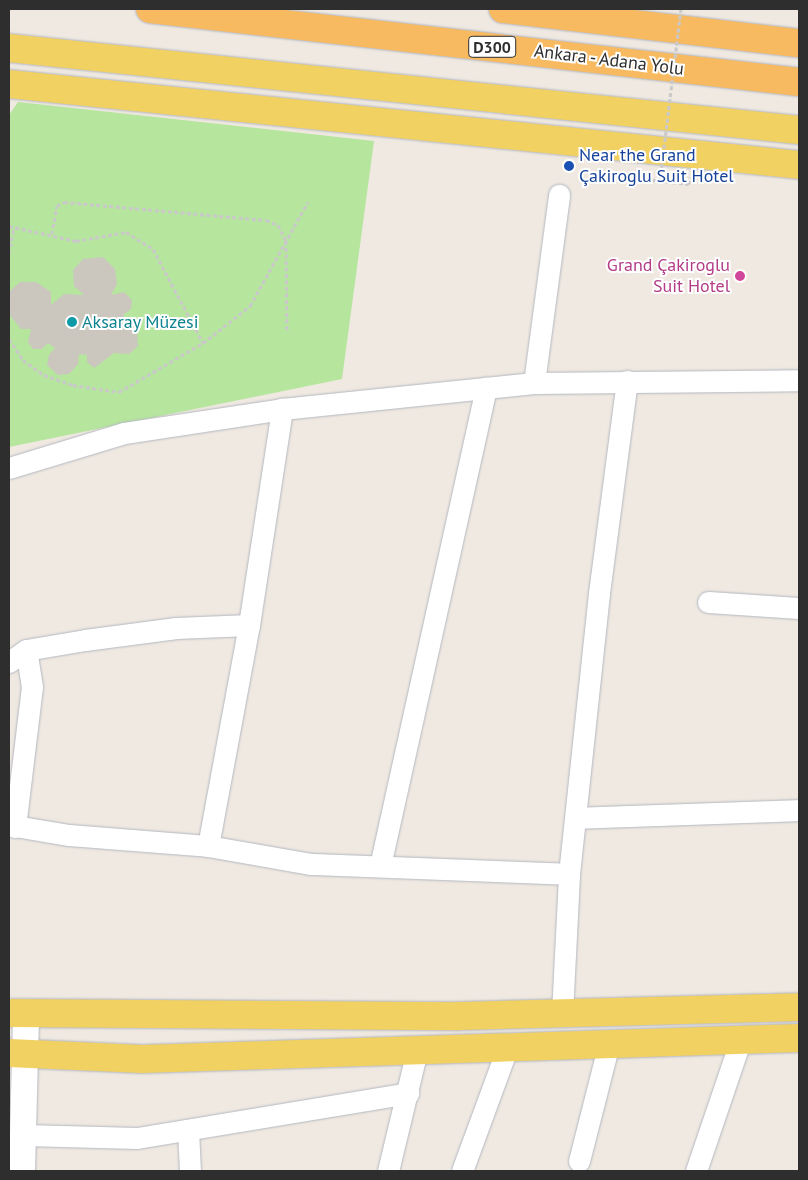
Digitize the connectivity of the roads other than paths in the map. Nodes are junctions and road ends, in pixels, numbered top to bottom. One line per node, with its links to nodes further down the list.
1 (150, 9): 6 (highway, Ankara - Adana Yolu / D300)
2 (503, 9): 3 (highway, D300)
3 (624, 15): 4 (highway, D300)
4 (799, 43)
5 (9, 48): 8 (main road)
6 (799, 82)
7 (9, 84): 9 (main road)
8 (799, 130)
9 (799, 165)
10 (559, 195): 12 (street)
11 (799, 380): 13 (street)
12 (534, 382): 13 (street); 14 (street)
13 (626, 382): 22 (street)
14 (486, 388): 15 (street); 25 (street)
15 (282, 409): 16 (street); 19 (street)
16 (9, 468)
17 (708, 602): 18 (street)
18 (799, 608)
19 (249, 625): 20 (street); 24 (street)
20 (17, 656): 23 (street)
21 (799, 810): 22 (street)
22 (575, 818): 26 (street)
23 (12, 826): 24 (street)
24 (208, 846): 25 (street)
25 (380, 866): 26 (street)
26 (569, 874): 29 (street)
27 (799, 1006): 29 (main road)
28 (18, 1014): 29 (main road); 35 (street)
29 (562, 1014)
30 (799, 1038): 31 (main road)
31 (741, 1039): 32 (main road); 45 (street)
32 (609, 1043): 33 (main road); 40 (street)
33 (508, 1046): 34 (main road); 44 (street)
34 (417, 1050): 35 (main road); 37 (street)
35 (17, 1054): 36 (street)
36 (17, 1093): 39 (street)
37 (408, 1093): 38 (street); 43 (street)
38 (188, 1130): 39 (street); 42 (street)
39 (24, 1134): 41 (street)
40 (579, 1161)
41 (22, 1171)
42 (190, 1171)
43 (388, 1171)
44 (462, 1171)
45 (696, 1171)

